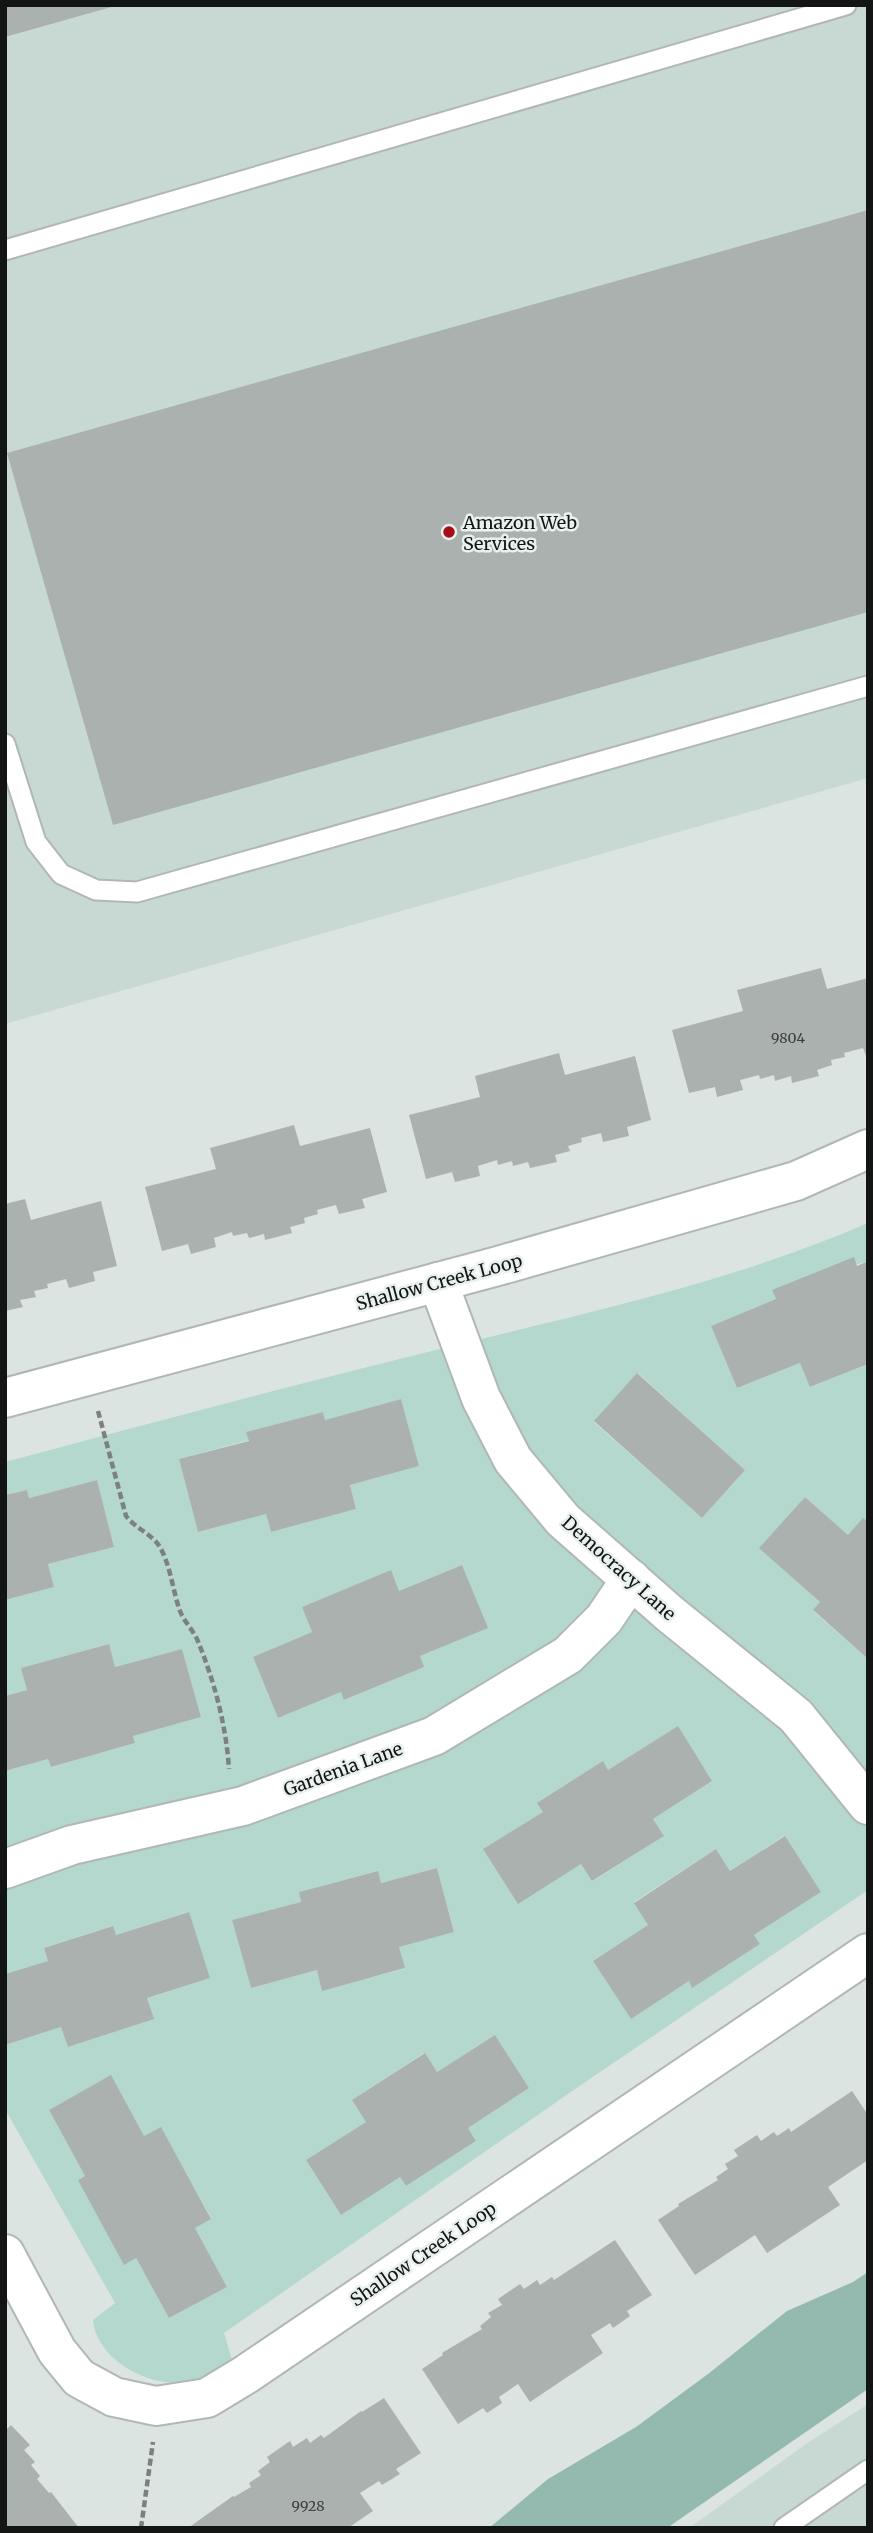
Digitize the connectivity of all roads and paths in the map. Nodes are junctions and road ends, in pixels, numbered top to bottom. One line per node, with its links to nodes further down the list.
1 (846, 5): 2 (lane)
2 (5, 250)
3 (868, 686): 4 (lane)
4 (5, 744)
5 (868, 1149): 6 (street, Shallow Creek Loop)
6 (438, 1282): 7 (street, Shallow Creek Loop); 9 (street, Democracy Lane)
7 (88, 1376): 8 (street, Shallow Creek Loop); 11 (path)
8 (5, 1398)
9 (631, 1580): 10 (street, Democracy Lane); 11 (street, Gardenia Lane)
10 (868, 1805)
11 (232, 1809): 12 (street, Gardenia Lane)
12 (5, 1869)
13 (868, 1953): 15 (street, Shallow Creek Loop)
14 (5, 2254): 15 (street, Shallow Creek Loop)
15 (156, 2406): 17 (path)
16 (868, 2470): 18 (lane)
17 (141, 2528)
18 (784, 2528)

